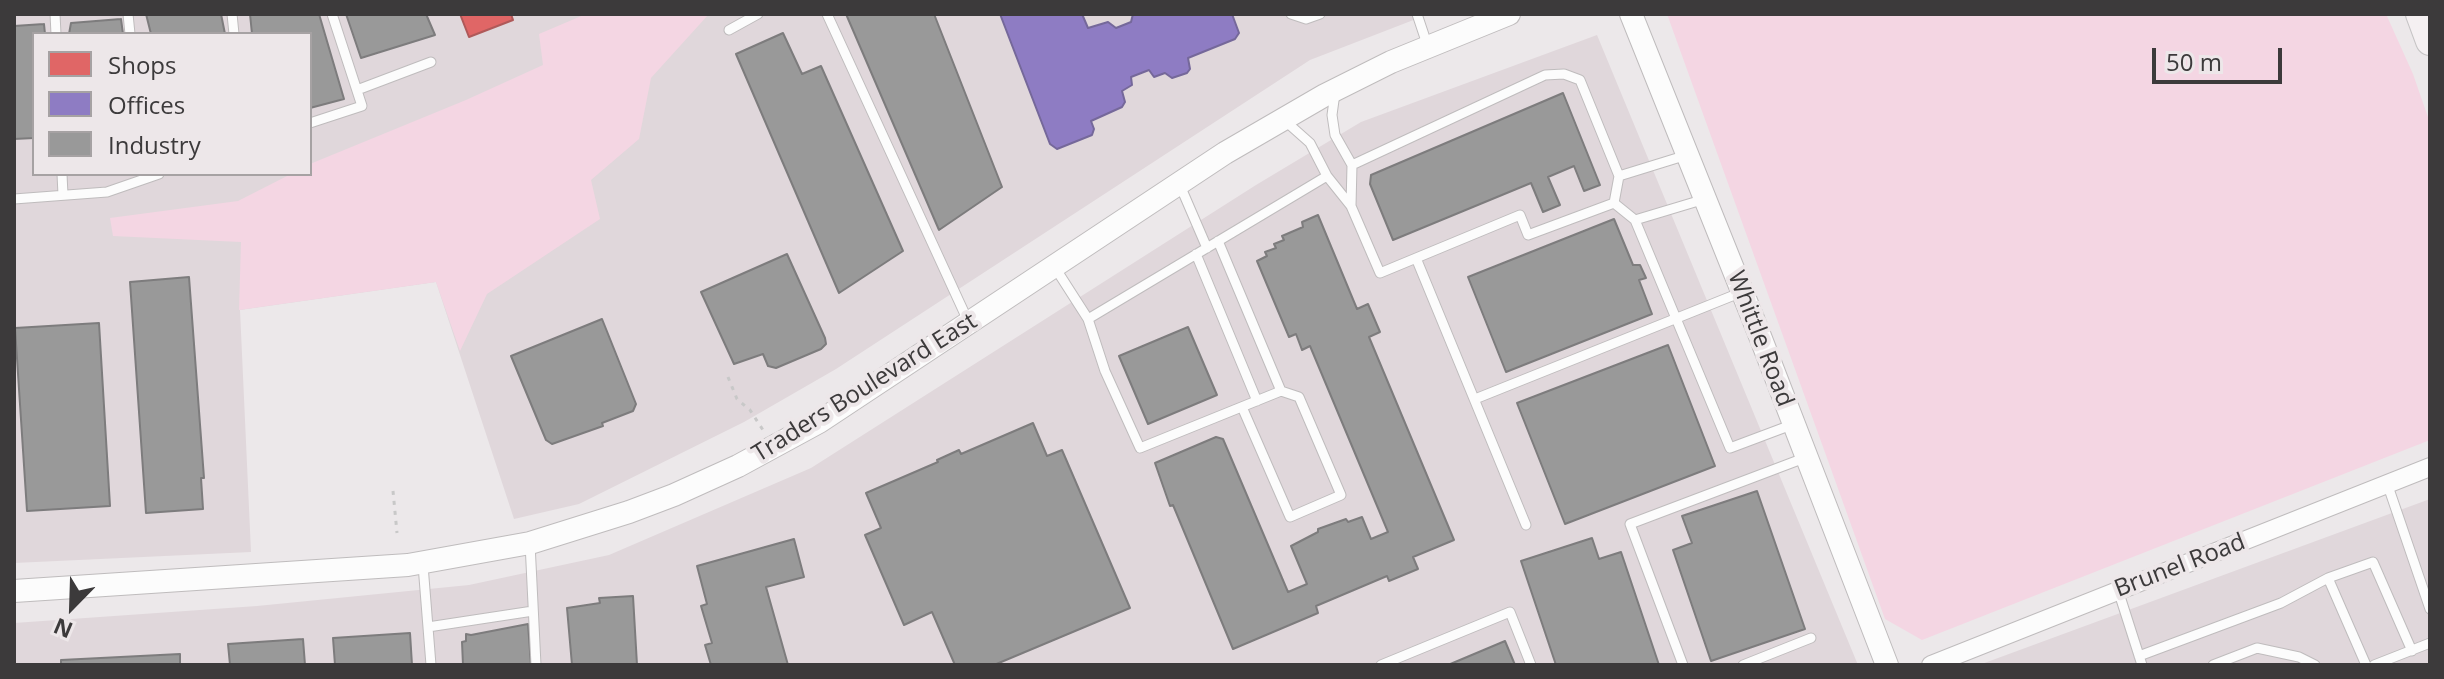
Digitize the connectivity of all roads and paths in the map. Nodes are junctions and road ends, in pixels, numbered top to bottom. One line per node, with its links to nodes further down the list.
1 (332, 14): 15 (lane)
2 (758, 14): 10 (lane)
3 (827, 14): 39 (lane)
4 (1291, 14): 5 (lane)
5 (1320, 14)
6 (1417, 14): 12 (lane)
7 (1509, 14): 12 (street, Traders Boulevard East)
8 (1631, 14): 18 (street, Whittle Road)
9 (2420, 14): 11 (main road)
10 (729, 30)
11 (2430, 41)
12 (1428, 47): 14 (street, Traders Boulevard East)
13 (431, 62): 15 (lane)
14 (1335, 89): 16 (street, Traders Boulevard East); 19 (lane)
15 (357, 90): 17 (lane)
16 (1283, 119): 22 (lane); 24 (street, Traders Boulevard East)
17 (312, 122)
18 (1687, 155): 23 (lane); 27 (street, Whittle Road)
19 (1352, 165): 23 (lane); 29 (lane)
20 (62, 176): 25 (lane)
21 (146, 176): 25 (lane)
22 (1327, 176): 29 (lane); 31 (lane)
23 (1619, 176): 28 (lane)
24 (1179, 183): 32 (lane); 35 (street, Traders Boulevard East)
25 (63, 195): 26 (lane)
26 (14, 199)
27 (1705, 199): 30 (lane); 36 (street, Whittle Road)
28 (1614, 203): 30 (lane); 34 (lane)
29 (1351, 206): 34 (lane)
30 (1635, 220): 37 (lane)
31 (1218, 241): 32 (lane); 41 (lane)
32 (1207, 248): 33 (lane)
33 (1196, 254): 38 (lane); 43 (lane)
34 (1416, 258): 42 (lane)
35 (1054, 265): 38 (lane); 39 (street, Traders Boulevard East)
36 (1742, 292): 37 (lane); 45 (street, Whittle Road)
37 (1676, 318): 42 (lane); 45 (lane)
38 (1088, 319): 44 (lane)
39 (969, 325): 46 (street, Traders Boulevard East)
40 (728, 377): 46 (path)
41 (1281, 391): 43 (lane); 44 (lane)
42 (1475, 399): 51 (lane)
43 (1257, 401): 44 (lane)
44 (1242, 407)
45 (1794, 424): 47 (street, Whittle Road)
46 (774, 447): 53 (street, Traders Boulevard East)
47 (1807, 457): 71 (lane); 73 (street, Whittle Road)
48 (2430, 467): 49 (street, Brunel Road)
49 (2388, 486): 56 (street, Brunel Road); 58 (lane)
50 (393, 491): 52 (path)
51 (1526, 525)
52 (397, 533)
53 (530, 543): 54 (street, Traders Boulevard East); 59 (lane)
54 (423, 563): 57 (street, Traders Boulevard East); 60 (lane)
55 (2328, 578): 63 (lane); 65 (lane); 77 (lane)
56 (2118, 590): 65 (lane); 74 (street, Brunel Road)
57 (14, 591)
58 (2430, 609)
59 (533, 611): 60 (lane); 67 (lane)
60 (428, 627): 66 (lane)
61 (1811, 638): 72 (lane)
62 (2430, 643): 63 (lane)
63 (2412, 651): 78 (lane)
64 (1410, 652): 68 (lane); 69 (lane); 70 (lane)
65 (2140, 660)
66 (431, 665)
67 (536, 665)
68 (1381, 665)
69 (1416, 665)
70 (1531, 665)
71 (1683, 665)
72 (1743, 665)
73 (1887, 665)
74 (1931, 665)
75 (2213, 665): 76 (lane)
76 (2315, 665)
77 (2366, 665)
78 (2374, 665)

